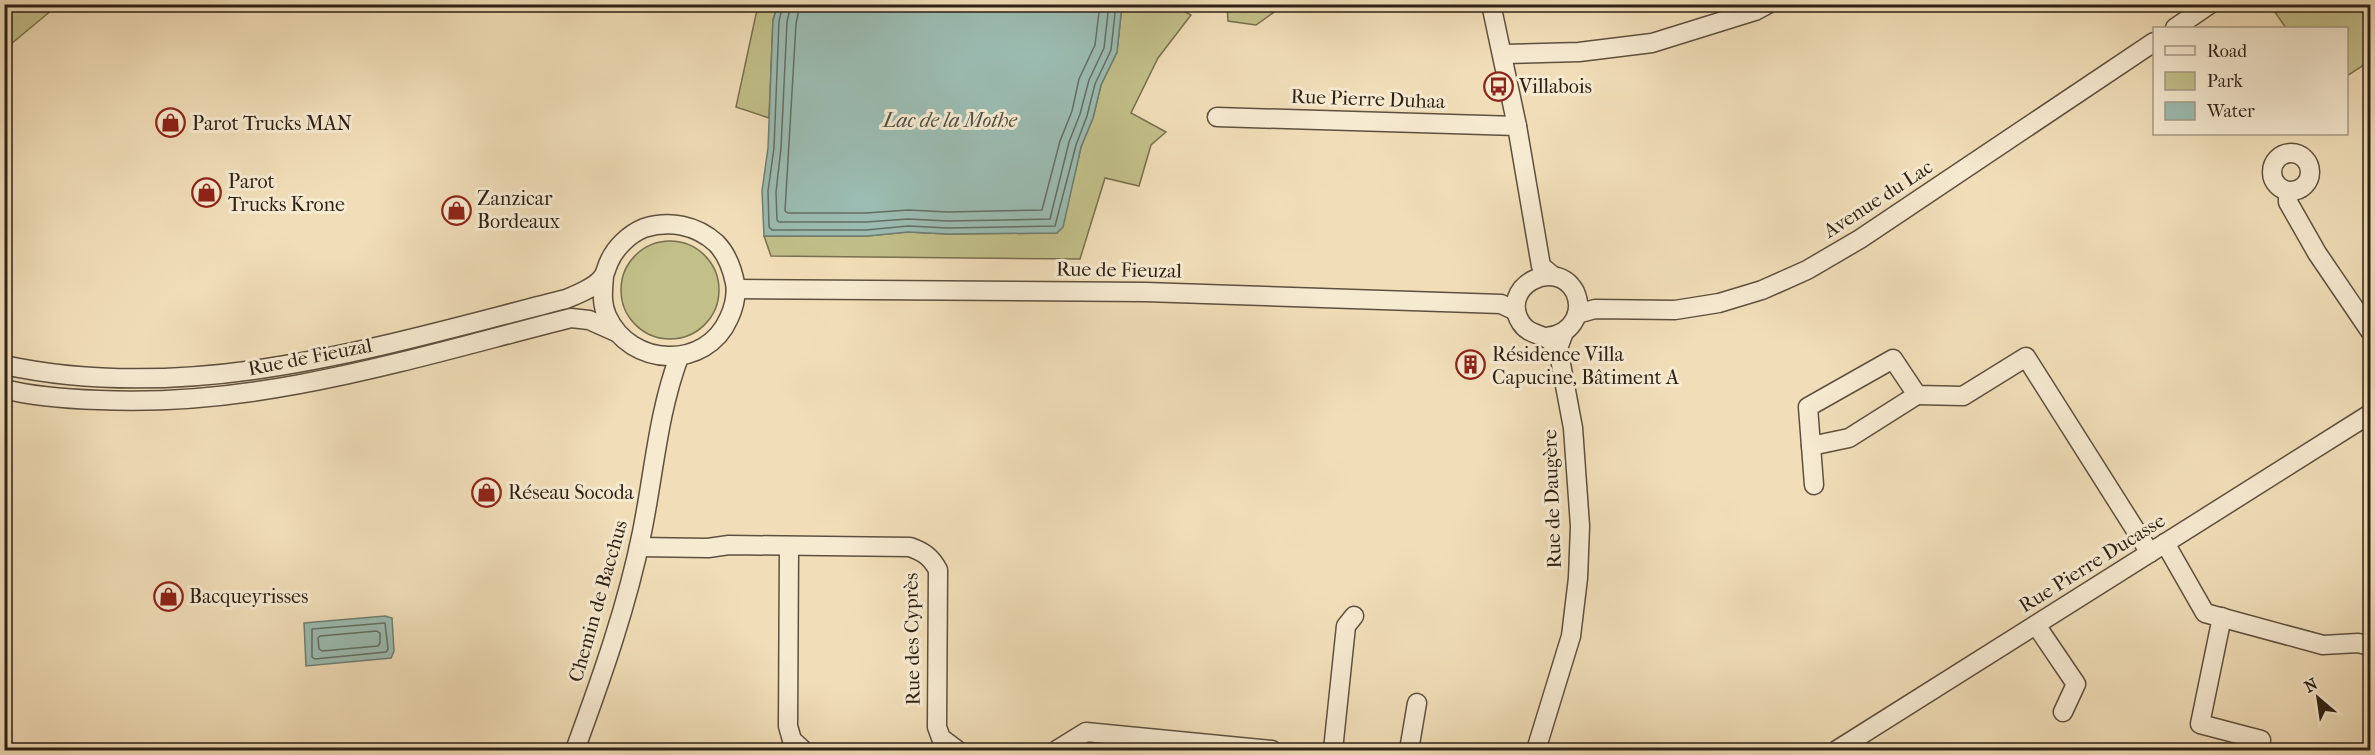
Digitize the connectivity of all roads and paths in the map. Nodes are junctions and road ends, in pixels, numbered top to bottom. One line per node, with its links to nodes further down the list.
1 (1491, 4): 6 (street)
2 (1768, 4): 6 (street)
3 (2210, 4): 4 (street)
4 (2176, 27)
5 (2153, 43): 14 (street, Avenue du Lac)
6 (1503, 54): 8 (street)
7 (1217, 117): 8 (street, Rue Pierre Duhaa)
8 (1517, 126): 10 (street)
9 (2288, 192): 15 (street)
10 (1542, 273): 13 (street); 14 (street)
11 (604, 276): 12 (street, Rue de Fieuzal); 16 (street, Rue de Fieuzal); 19 (street, Rue de Fieuzal)
12 (736, 289): 13 (street, Rue de Fieuzal); 18 (street, Rue de Fieuzal)
13 (1508, 307): 17 (street)
14 (1583, 307): 17 (street)
15 (2370, 331)
16 (616, 332): 18 (street, Rue de Fieuzal); 20 (street, Rue de Fieuzal)
17 (1556, 339): 42 (street, Rue de Daugère)
18 (679, 357): 26 (street, Chemin de Bacchus)
19 (4, 365)
20 (4, 389)
21 (1917, 395): 23 (street); 23 (street); 27 (street)
22 (2370, 414): 27 (street, Rue Pierre Ducasse)
23 (1811, 446): 24 (street)
24 (1814, 485)
25 (789, 546): 26 (street, Rue des Cyprès); 35 (street, Rue des Cyprès); 37 (street)
26 (639, 547): 36 (street, Chemin de Bacchus)
27 (2158, 548): 29 (street); 30 (street, Rue Pierre Ducasse)
28 (1354, 616): 40 (street)
29 (2222, 617): 31 (street); 34 (street)
30 (2036, 625): 33 (street); 43 (street, Rue Pierre Ducasse)
31 (2370, 646)
32 (1417, 703): 41 (street)
33 (2063, 712)
34 (2260, 745)
35 (943, 747)
36 (575, 750)
37 (802, 750)
38 (1057, 750): 39 (street)
39 (1272, 750)
40 (1333, 750)
41 (1409, 750)
42 (1536, 750)
43 (1837, 750)

